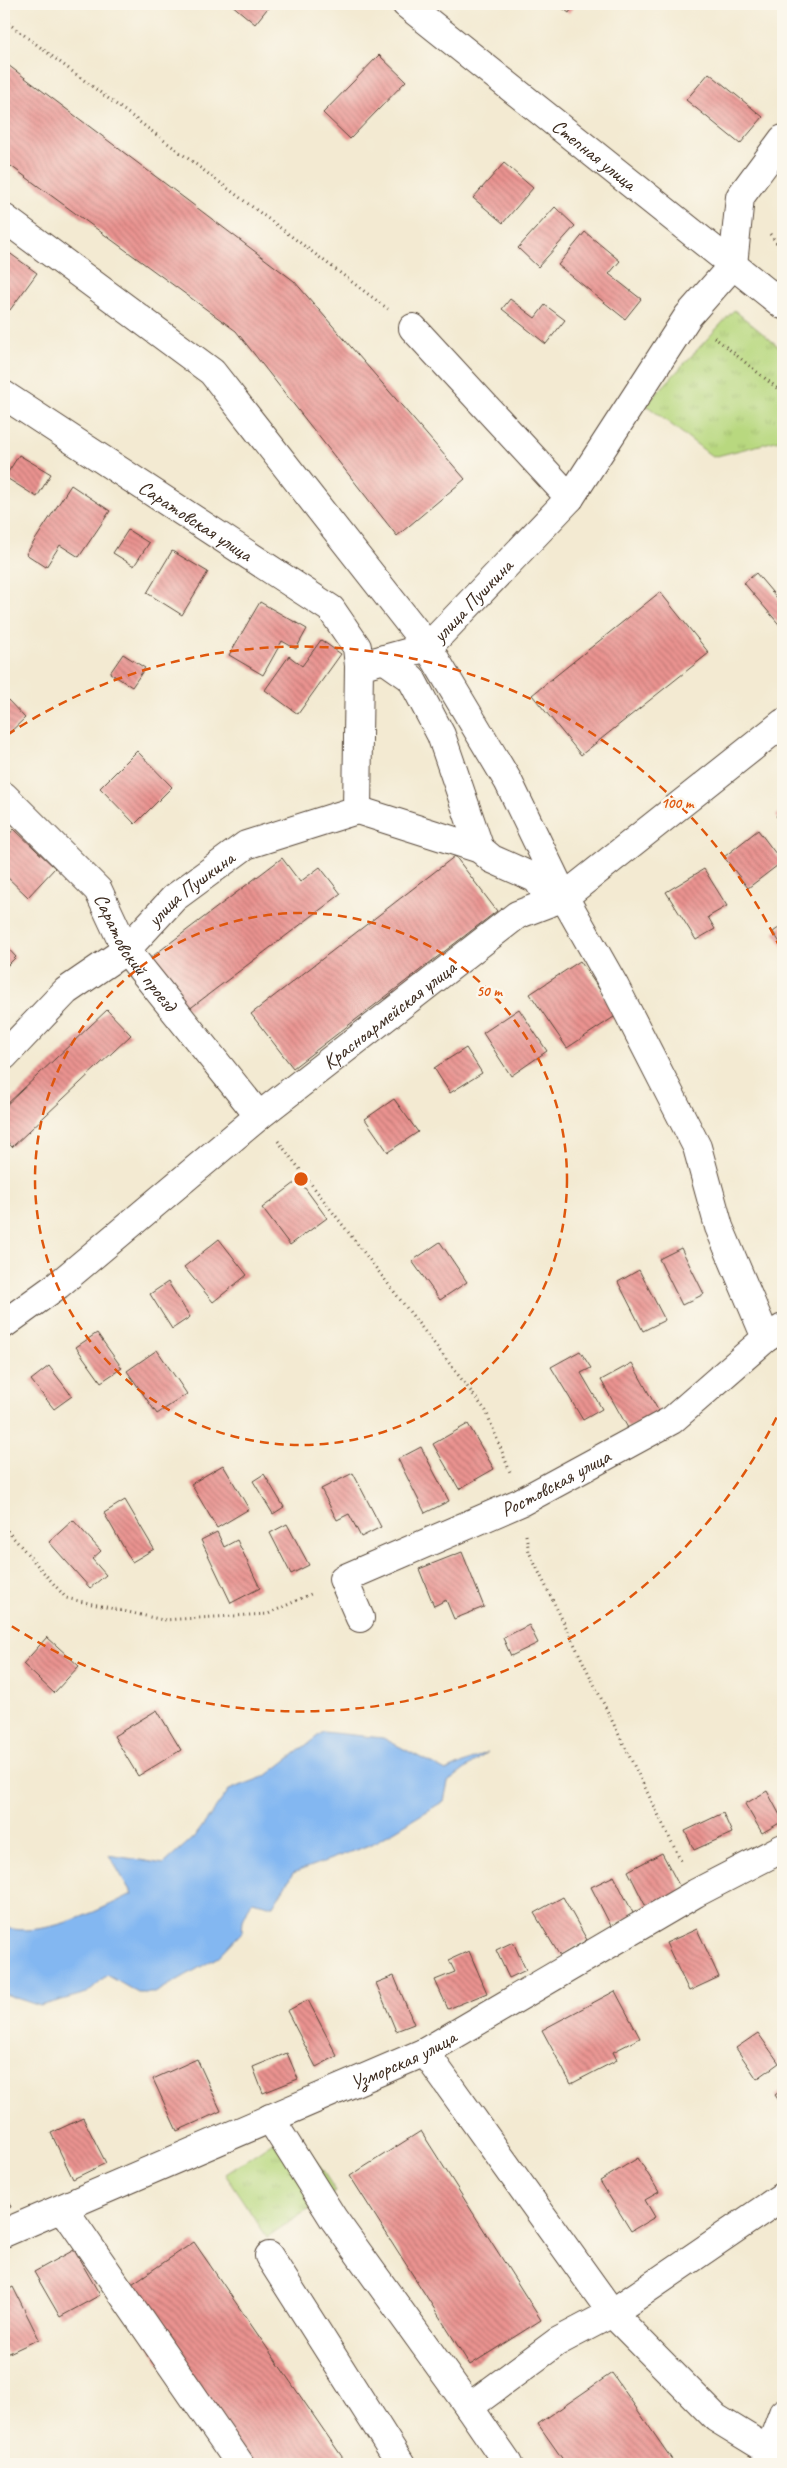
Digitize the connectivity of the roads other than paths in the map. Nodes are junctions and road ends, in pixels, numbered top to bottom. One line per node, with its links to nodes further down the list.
1 (406, 4): 4 (street, Степная улица)
2 (783, 139): 4 (street)
3 (4, 218): 9 (street)
4 (733, 265): 5 (street, Степная улица); 8 (street, улица Пушкина)
5 (783, 304)
6 (413, 328): 8 (street)
7 (4, 396): 10 (street, Саратовская улица)
8 (570, 498): 9 (street, улица Пушкина)
9 (428, 647): 10 (street, улица Пушкина); 15 (street)
10 (371, 663): 13 (street); 14 (street)
11 (783, 722): 15 (street, Красноармейская улица)
12 (4, 796): 16 (street, Саратовский проезд)
13 (357, 810): 14 (street); 16 (street, улица Пушкина)
14 (480, 849): 15 (street)
15 (558, 900): 18 (street, Красноармейская улица); 20 (street)
16 (126, 950): 17 (street, улица Пушкина); 18 (street, Саратовский проезд)
17 (4, 1056)
18 (259, 1116): 19 (street, Красноармейская улица)
19 (4, 1324)
20 (775, 1333): 21 (street, Ростовская улица)
21 (360, 1618)
22 (783, 1848): 23 (street, Узморская улица)
23 (425, 2052): 24 (street, Узморская улица); 29 (street)
24 (270, 2118): 26 (street, Узморская улица); 30 (street)
25 (783, 2196): 29 (street)
26 (63, 2208): 27 (street, Узморская улица); 33 (street)
27 (4, 2233)
28 (269, 2256): 34 (street)
29 (612, 2313): 30 (street); 32 (street)
30 (469, 2407): 35 (street)
31 (783, 2413): 32 (street)
32 (773, 2458)
33 (240, 2464)
34 (401, 2464)
35 (508, 2464)

